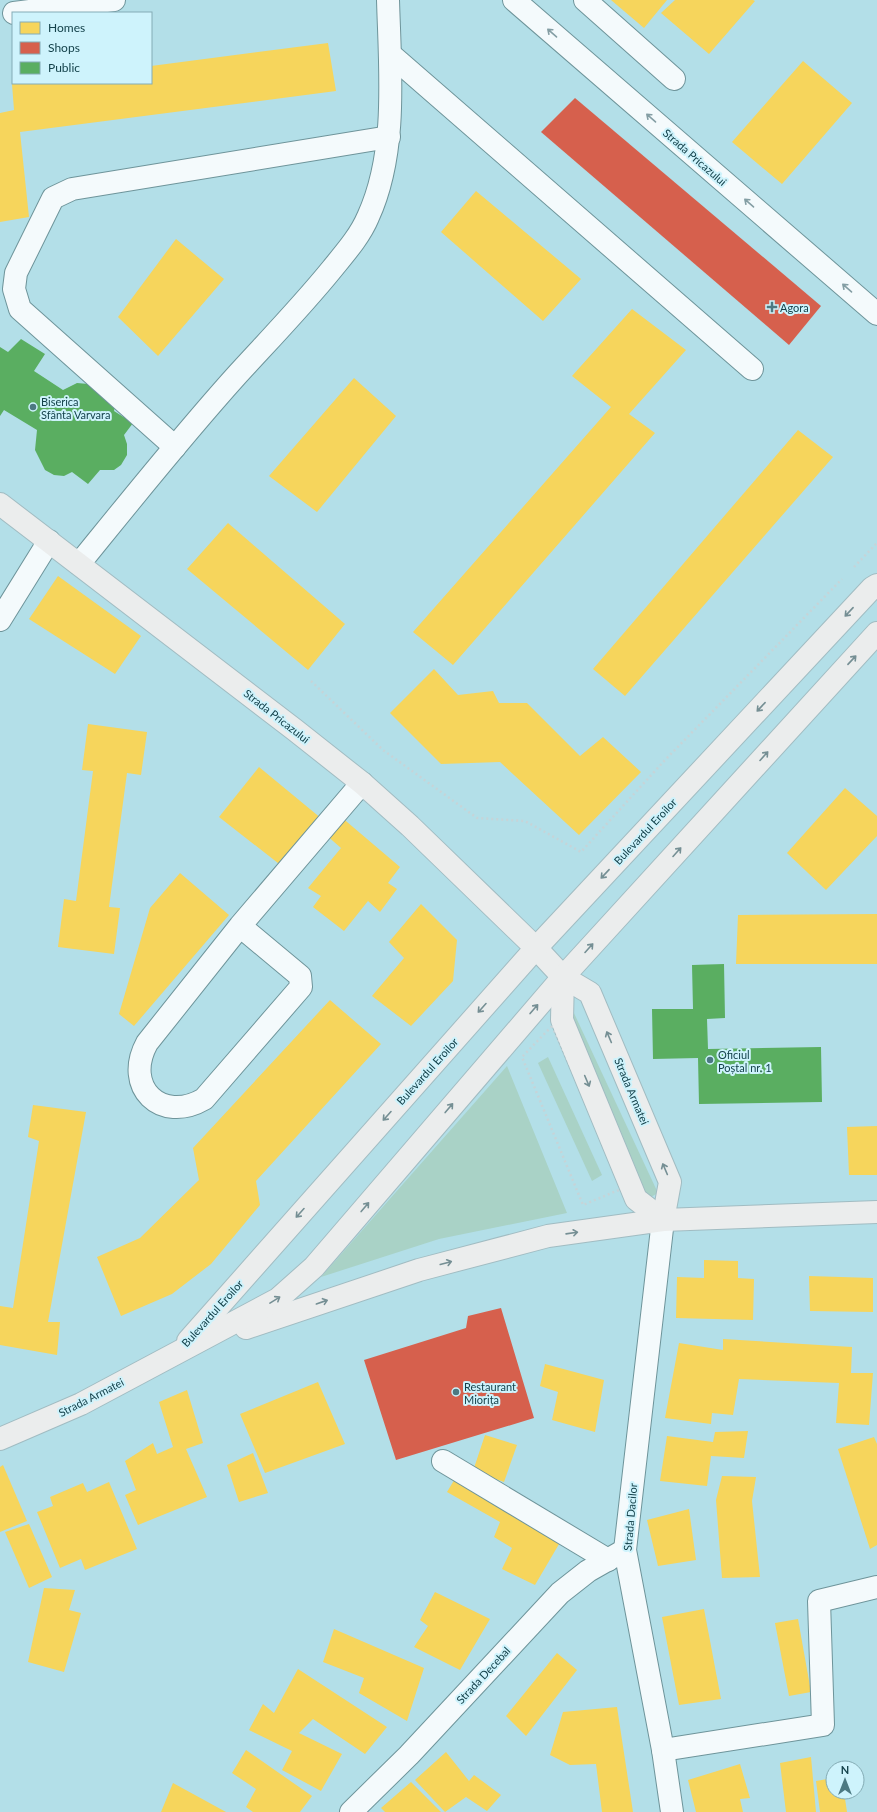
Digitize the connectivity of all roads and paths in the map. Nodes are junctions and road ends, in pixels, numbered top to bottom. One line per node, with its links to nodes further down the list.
1 (114, 0): 5 (street)
2 (388, 0): 8 (street)
3 (514, 0): 11 (street, Strada Pricazului, one-way to 3)
4 (585, 0): 9 (street)
5 (22, 12)
6 (12, 13): 7 (street)
7 (0, 15)
8 (390, 54): 10 (street); 12 (street)
9 (674, 79)
10 (389, 137): 13 (street); 13 (street)
11 (877, 314)
12 (752, 369)
13 (175, 447): 17 (street)
14 (0, 504): 15 (main road, Strada Pricazului)
15 (49, 541): 17 (main road, Strada Pricazului); 21 (street)
16 (877, 543): 18 (path)
17 (79, 564): 24 (main road, Strada Pricazului)
18 (849, 572)
19 (844, 578): 23 (path)
20 (877, 585): 26 (main road, Bulevardul Eroilor, one-way to 26)
21 (0, 620)
22 (877, 633): 27 (main road, Bulevardul Eroilor, one-way to 22)
23 (311, 681)
24 (362, 783): 25 (street); 26 (main road, Strada Pricazului)
25 (240, 926): 25 (street)
26 (536, 948): 27 (main road, Strada Armatei); 31 (main road, Bulevardul Eroilor, one-way to 31)
27 (563, 977): 30 (main road, one-way to 30); 30 (main road, Strada Armatei, one-way to 27); 31 (main road, Bulevardul Eroilor, one-way to 27)
28 (522, 1057): 28 (path)
29 (877, 1212): 30 (main road)
30 (664, 1220): 31 (main road, one-way to 30); 34 (street, Strada Dacilor)
31 (179, 1351): 32 (main road, Strada Armatei)
32 (0, 1439)
33 (443, 1461): 34 (street)
34 (616, 1555): 36 (street, Strada Dacilor); 37 (street, Strada Decebal)
35 (877, 1587): 36 (street)
36 (664, 1750): 38 (street, Strada Dacilor)
37 (351, 1812)
38 (672, 1812)

